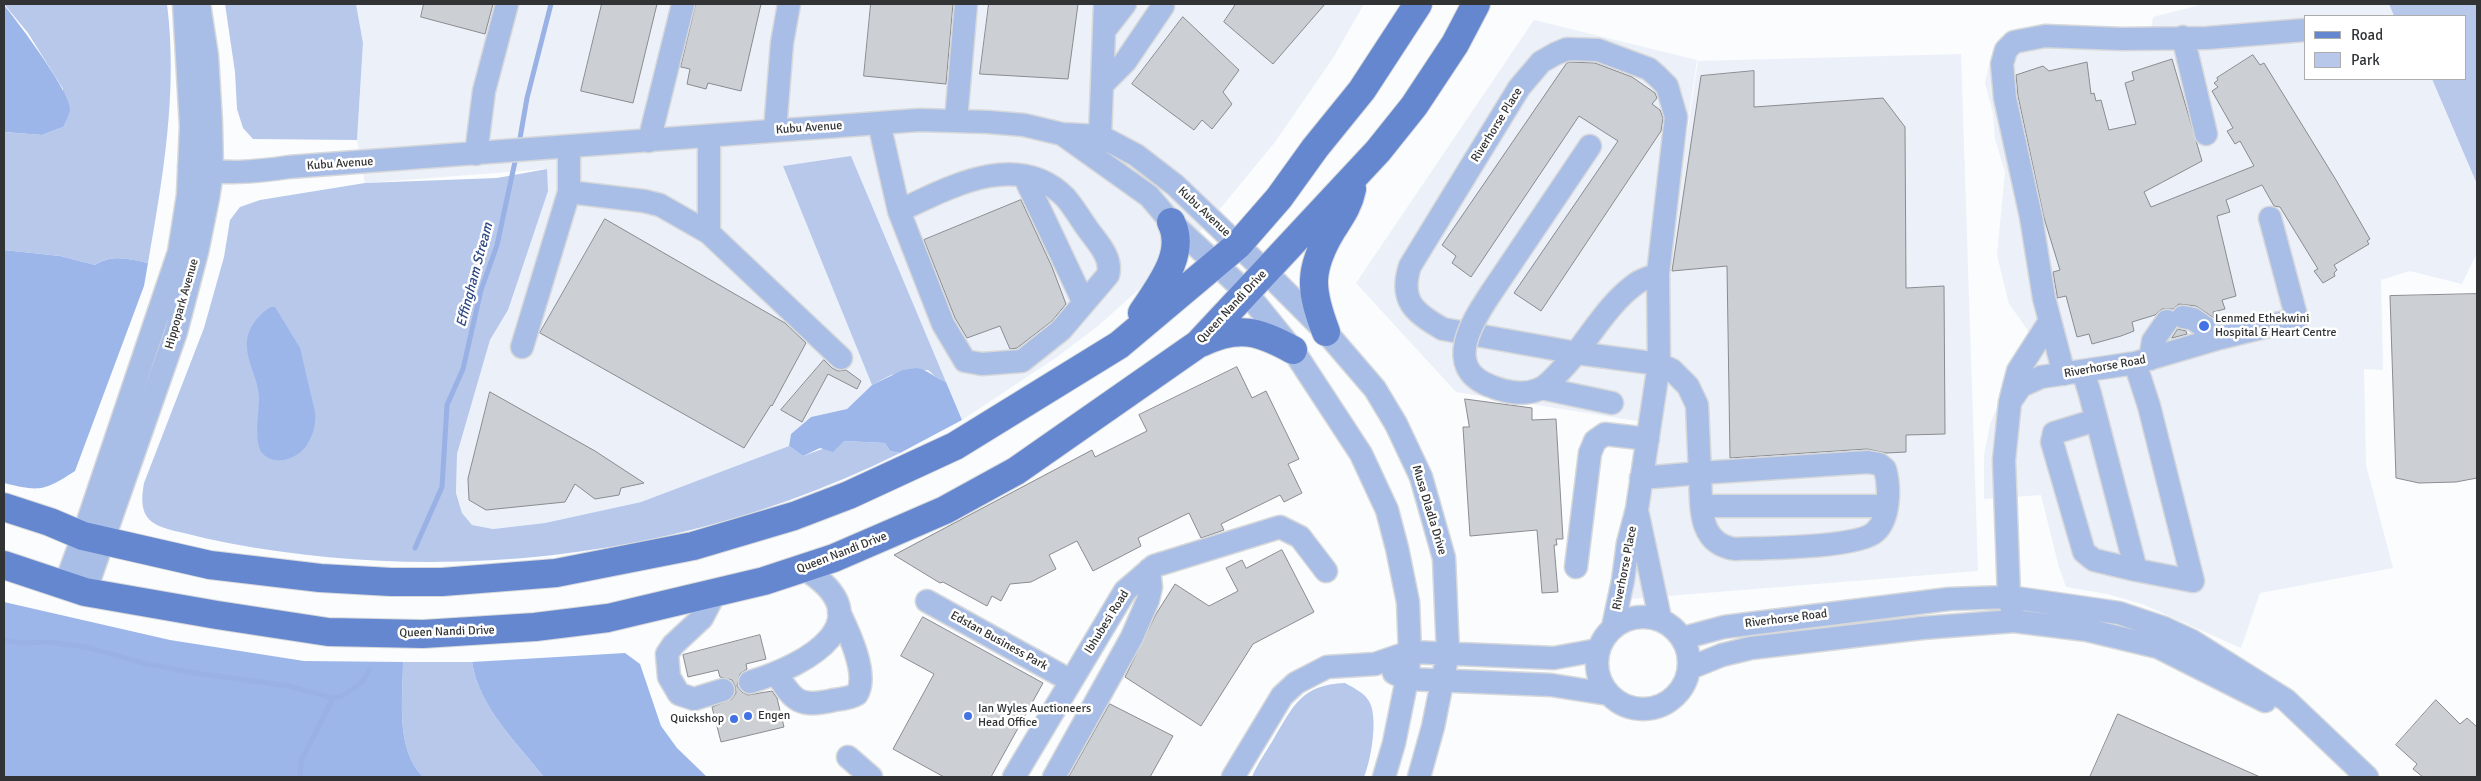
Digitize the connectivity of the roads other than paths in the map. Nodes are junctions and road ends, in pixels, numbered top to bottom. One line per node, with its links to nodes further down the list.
1 (184, 4): 27 (street, Hippopark Avenue)
2 (199, 4): 28 (street, Hippopark Avenue)
3 (507, 4): 26 (street)
4 (683, 4): 23 (street)
5 (789, 4): 18 (street)
6 (966, 4): 16 (street)
7 (1105, 4): 13 (street)
8 (1125, 4): 13 (street)
9 (1418, 4): 36 (main road)
10 (1476, 4): 30 (main road, Queen Nandi Drive)
11 (1163, 6): 15 (street)
12 (2304, 30): 14 (street)
13 (1104, 31): 15 (street)
14 (2183, 37): 20 (street); 42 (street)
15 (1102, 85): 22 (street)
16 (956, 120): 17 (street, Kubu Avenue); 19 (street, Kubu Avenue)
17 (879, 123): 18 (street, Kubu Avenue); 32 (street)
18 (775, 130): 21 (street, Kubu Avenue)
19 (1062, 134): 22 (street, Kubu Avenue); 34 (street, Kubu Avenue)
20 (2206, 134)
21 (708, 136): 23 (street, Kubu Avenue); 35 (street)
22 (1100, 136): 36 (street, Kubu Avenue)
23 (650, 141): 25 (street, Kubu Avenue)
24 (1590, 146): 54 (street, bridge)
25 (562, 147): 26 (street, Kubu Avenue); 31 (street)
26 (483, 154): 28 (street, Kubu Avenue)
27 (189, 167): 28 (street, Kubu Avenue); 65 (street, Hippopark Avenue)
28 (212, 172): 65 (street, Hippopark Avenue)
29 (1024, 176): 32 (street); 41 (street); 41 (street)
30 (1355, 178): 38 (main road, Queen Nandi Drive); 43 (main road)
31 (568, 192): 35 (street); 47 (street)
32 (899, 211): 41 (street)
33 (2270, 218): 44 (street, Riverhorse Road)
34 (1171, 222): 37 (street, Kubu Avenue); 46 (main road)
35 (709, 232): 50 (street)
36 (1238, 245): 37 (main road); 38 (street, Musa Dladla Drive)
37 (1215, 263): 40 (street); 46 (main road)
38 (1265, 271): 40 (main road, Queen Nandi Drive); 43 (street, Musa Dladla Drive)
39 (1658, 274): 49 (street); 49 (street, Riverhorse Place); 52 (street, Riverhorse Place)
40 (1246, 292): 45 (main road, Queen Nandi Drive); 48 (street)
41 (1084, 303)
42 (2050, 321): 53 (street); 55 (street)
43 (1326, 332): 84 (street, Musa Dladla Drive)
44 (2220, 338): 51 (street, Riverhorse Road); 51 (street)
45 (1198, 344): 48 (main road); 68 (main road, Queen Nandi Drive)
46 (1119, 345): 65 (main road)
47 (522, 348)
48 (1293, 350): 83 (street)
49 (1576, 353): 52 (street, Riverhorse Place); 54 (street)
50 (841, 358)
51 (2142, 361): 53 (street, Riverhorse Road); 70 (street)
52 (1659, 364): 58 (street, Riverhorse Place); 59 (street)
53 (2074, 372): 55 (street, Riverhorse Road); 57 (street)
54 (1541, 388): 56 (street)
55 (2010, 402): 74 (street)
56 (1612, 403)
57 (2096, 420): 70 (street); 70 (street)
58 (1648, 439): 60 (street, Riverhorse Place); 67 (street)
59 (1700, 474): 60 (street); 61 (street); 62 (street)
60 (1641, 478): 64 (street, Riverhorse Place)
61 (1702, 506): 62 (street); 62 (street)
62 (1887, 506)
63 (4, 507): 65 (main road)
64 (1637, 510): 77 (street, Riverhorse Place); 79 (street, Riverhorse Place)
65 (93, 538): 72 (street, Hippopark Avenue)
66 (4, 565): 72 (main road, Queen Nandi Drive)
67 (1576, 567)
68 (802, 568): 73 (main road, Queen Nandi Drive); 76 (street)
69 (1149, 570): 71 (street, Ibhubesi Road); 81 (street, Ibhubesi Road); 85 (street)
70 (2136, 570)
71 (1326, 571)
72 (75, 588): 73 (main road, Queen Nandi Drive)
73 (714, 595): 93 (street)
74 (2009, 598): 78 (street); 80 (street, Riverhorse Road); 96 (street, Riverhorse Road)
75 (927, 601): 91 (street, Edstan Business Park)
76 (839, 612): 88 (street); 88 (street)
77 (1660, 618): 79 (street); 80 (street)
78 (2014, 621): 87 (street, Riverhorse Road); 96 (street, Riverhorse Road)
79 (1613, 627): 82 (street)
80 (1683, 638): 87 (street)
81 (1093, 643): 85 (street); 91 (street, Ibhubesi Road)
82 (1598, 650): 84 (street); 94 (street)
83 (1410, 652): 84 (street); 86 (street); 89 (street)
84 (1448, 653): 90 (street, Musa Dladla Drive)
85 (1119, 660): 97 (street)
86 (1375, 664): 89 (street); 102 (street)
87 (1690, 668): 94 (street)
88 (776, 673): 92 (street)
89 (1407, 678): 90 (street); 103 (street)
90 (1444, 680): 94 (street); 104 (street, Musa Dladla Drive)
91 (1071, 681): 95 (street, Ibhubesi Road)
92 (750, 682)
93 (723, 690)
94 (1608, 694)
95 (1055, 709): 97 (street); 100 (street, Ibhubesi Road)
96 (2307, 721): 105 (street, Riverhorse Road)
97 (1083, 724): 101 (street)
98 (848, 757): 99 (street)
99 (872, 777)
100 (1014, 777)
101 (1054, 777)
102 (1233, 777)
103 (1384, 777)
104 (1419, 777)
105 (2367, 777)

